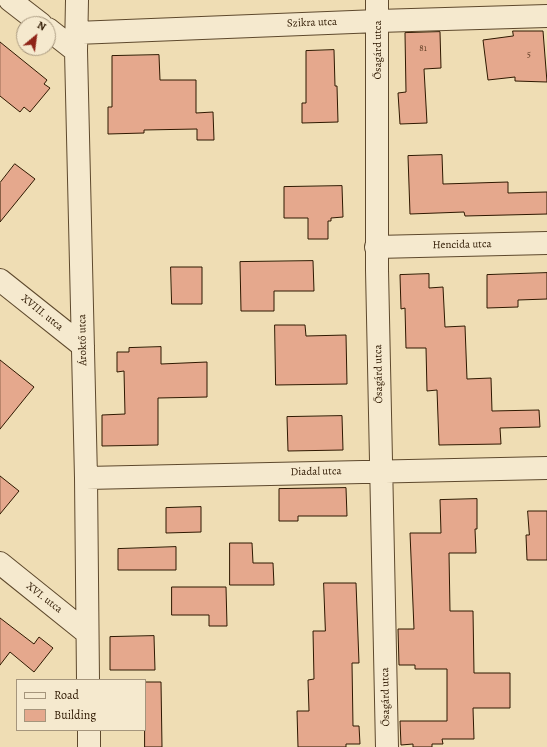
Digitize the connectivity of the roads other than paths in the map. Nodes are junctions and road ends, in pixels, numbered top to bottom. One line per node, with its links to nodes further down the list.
1 (10, 0): 4 (street)
2 (77, 0): 7 (street, Ároktő utca)
3 (378, 10): 5 (street, Szikra utca); 7 (street, Szikra utca); 9 (street, Ősagárd utca)
4 (31, 16)
5 (547, 16)
6 (56, 33): 7 (street)
7 (76, 42): 11 (street, Ároktő utca)
8 (547, 243): 9 (street, Hencida utca)
9 (376, 247): 13 (street, Ősagárd utca)
10 (0, 280): 11 (street, XVIII. utca)
11 (83, 346): 14 (street, Ároktő utca)
12 (547, 468): 13 (street, Diadal utca)
13 (381, 471): 14 (street, Diadal utca); 20 (street, Ősagárd utca)
14 (86, 478): 16 (street, Ároktő utca)
15 (0, 564): 16 (street, XVI. utca)
16 (88, 633): 17 (street, Ároktő utca)
17 (88, 679)
18 (89, 731): 19 (street)
19 (89, 747)
20 (387, 747)

